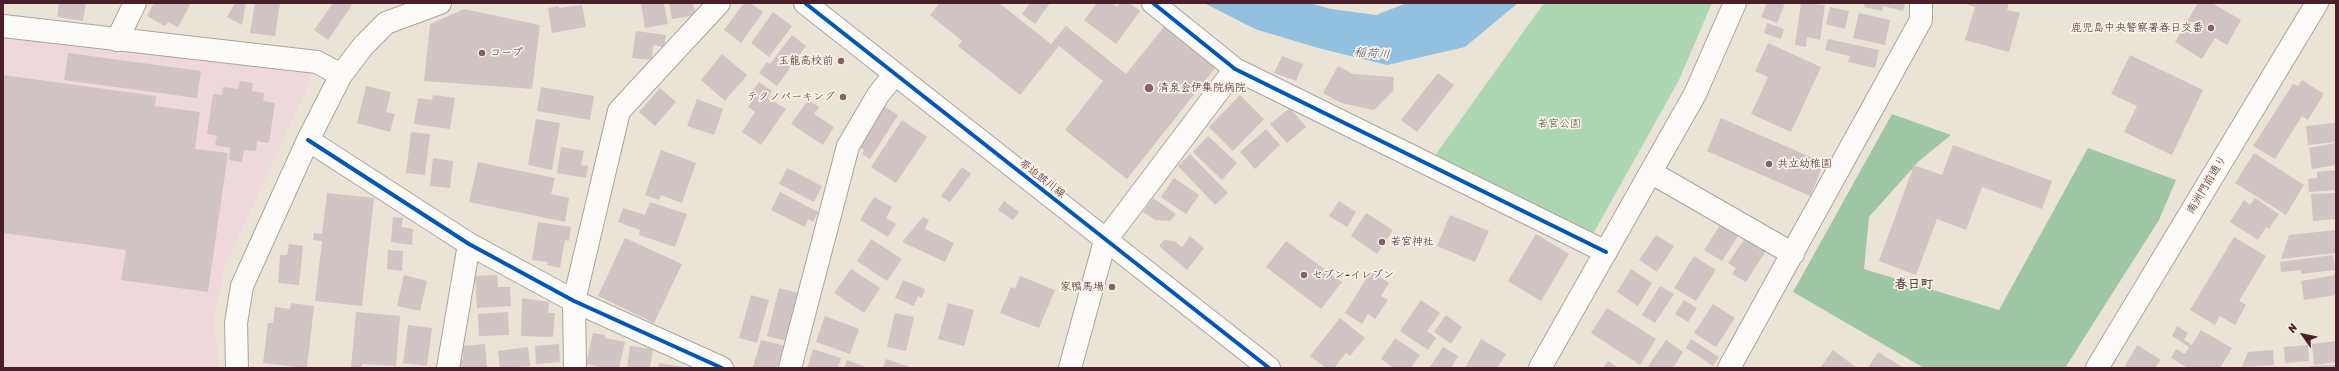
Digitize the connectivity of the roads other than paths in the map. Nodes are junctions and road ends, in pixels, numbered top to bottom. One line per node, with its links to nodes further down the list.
1 (135, 3): 10 (street)
2 (440, 3): 13 (street)
3 (720, 3): 20 (street)
4 (805, 3): 12 (street, 帯迫皷川線)
5 (1153, 3): 11 (street)
6 (1735, 3): 15 (street)
7 (1921, 3): 19 (street)
8 (2310, 5): 30 (street, 南洲門前通り)
9 (3, 26): 10 (street)
10 (117, 40): 13 (street)
11 (1235, 69): 16 (street); 18 (street)
12 (895, 74): 16 (street, 帯迫皷川線); 25 (street)
13 (341, 75): 14 (street)
14 (308, 140): 17 (street); 21 (street)
15 (1652, 173): 18 (street); 19 (street)
16 (1106, 241): 26 (street); 27 (street, 帯迫皷川線)
17 (469, 244): 20 (street); 22 (street)
18 (1606, 252): 28 (street)
19 (1793, 254): 29 (street)
20 (574, 301): 23 (street); 24 (street)
21 (236, 368)
22 (448, 368)
23 (575, 368)
24 (722, 368)
25 (790, 368)
26 (1070, 368)
27 (1269, 368)
28 (1540, 368)
29 (1729, 368)
30 (2097, 368)

